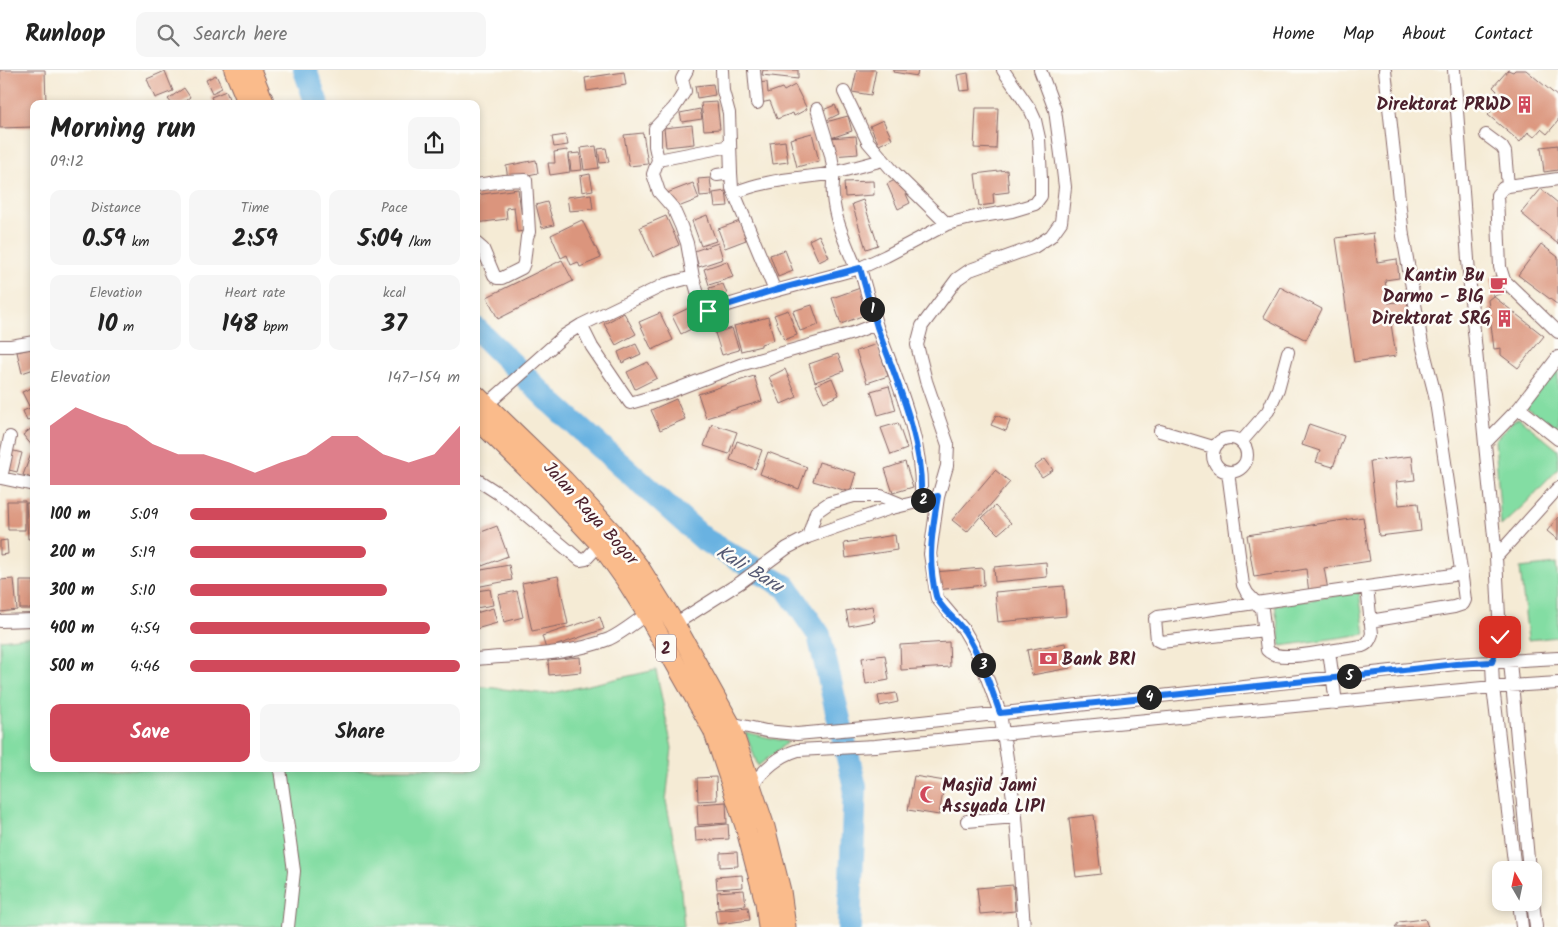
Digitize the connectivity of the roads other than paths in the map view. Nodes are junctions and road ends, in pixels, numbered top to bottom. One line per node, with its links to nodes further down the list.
1 (234, 70): 11 (highway)
2 (251, 70): 12 (highway)
3 (687, 70): 17 (street)
4 (722, 70): 16 (street)
5 (754, 70): 13 (street)
6 (1003, 70): 26 (street)
7 (1040, 70): 53 (street)
8 (1385, 70): 59 (street)
9 (1454, 70): 46 (street)
10 (844, 92): 18 (street)
11 (246, 100)
12 (263, 100)
13 (758, 103)
14 (817, 110): 20 (street)
15 (1486, 135): 24 (street)
16 (730, 146): 17 (street); 19 (street)
17 (658, 160): 29 (street)
18 (883, 160): 20 (street); 26 (street)
19 (731, 173): 21 (street); 25 (street)
20 (834, 173): 25 (street); 28 (street)
21 (717, 175)
22 (1558, 179): 24 (street)
23 (480, 184): 27 (street)
24 (1508, 186): 33 (street)
25 (734, 193): 30 (street)
26 (947, 224): 28 (street)
27 (480, 247)
28 (858, 268): 30 (street); 31 (street)
29 (693, 277): 30 (street); 32 (street)
30 (775, 290)
31 (876, 324): 32 (street); 54 (street)
32 (580, 325): 38 (street)
33 (1558, 332)
34 (30, 343): 35 (street)
35 (0, 346)
36 (1288, 352): 45 (street)
37 (1558, 358): 39 (street)
38 (480, 407)
39 (1519, 408): 44 (street); 46 (street)
40 (480, 409): 57 (highway, Jalan Raya Bogor / 2)
41 (480, 409): 66 (highway, Jalan Raya Bogor / 2)
42 (1160, 431): 47 (street)
43 (10, 437): 49 (street)
44 (1558, 439)
45 (1242, 441): 47 (street); 48 (street)
46 (1485, 443): 58 (street)
47 (1213, 447): 48 (street)
48 (1228, 472): 61 (street)
49 (0, 478): 51 (street)
50 (480, 482): 57 (street)
51 (30, 484)
52 (1558, 488): 58 (street)
53 (938, 496): 54 (street); 79 (street)
54 (921, 500): 55 (street)
55 (903, 505): 56 (street); 56 (street)
56 (808, 537): 66 (street)
57 (600, 544): 62 (highway, Jalan Raya Bogor / 2)
58 (1496, 557): 68 (street)
59 (1461, 570): 60 (street); 65 (street)
60 (1367, 587): 61 (street); 65 (street)
61 (1258, 603): 67 (street); 67 (street)
62 (648, 614): 71 (street); 93 (highway, Jalan Raya Bogor / 2)
63 (30, 620): 64 (street)
64 (0, 621)
65 (1370, 621): 69 (street)
66 (675, 624): 80 (highway, Jalan Raya Bogor / 2)
67 (1265, 630): 69 (street)
68 (1500, 637): 72 (street); 73 (street)
69 (1330, 651): 74 (street)
70 (1558, 658): 72 (street)
71 (480, 659)
72 (1510, 661): 73 (street); 76 (street)
73 (1492, 662): 74 (street); 77 (street)
74 (1334, 678): 78 (street); 79 (street)
75 (1558, 683): 76 (street)
76 (1513, 686): 77 (street); 89 (street)
77 (1493, 687): 78 (street); 88 (street)
78 (1336, 703): 82 (street)
79 (1000, 713): 81 (street); 82 (street)
80 (730, 723): 81 (street); 85 (highway, Jalan Raya Bogor / 2)
81 (797, 734): 83 (street)
82 (1004, 735): 83 (street); 86 (street)
83 (798, 750): 85 (street)
84 (280, 772): 92 (street)
85 (751, 786): 94 (highway, Jalan Raya Bogor / 2)
86 (1016, 817): 87 (street); 95 (street)
87 (967, 822)
88 (1514, 861)
89 (1528, 861)
90 (1520, 911): 96 (street)
91 (1534, 911): 97 (street)
92 (288, 927)
93 (768, 927)
94 (786, 927)
95 (1024, 927)
96 (1522, 927)
97 (1536, 927)

